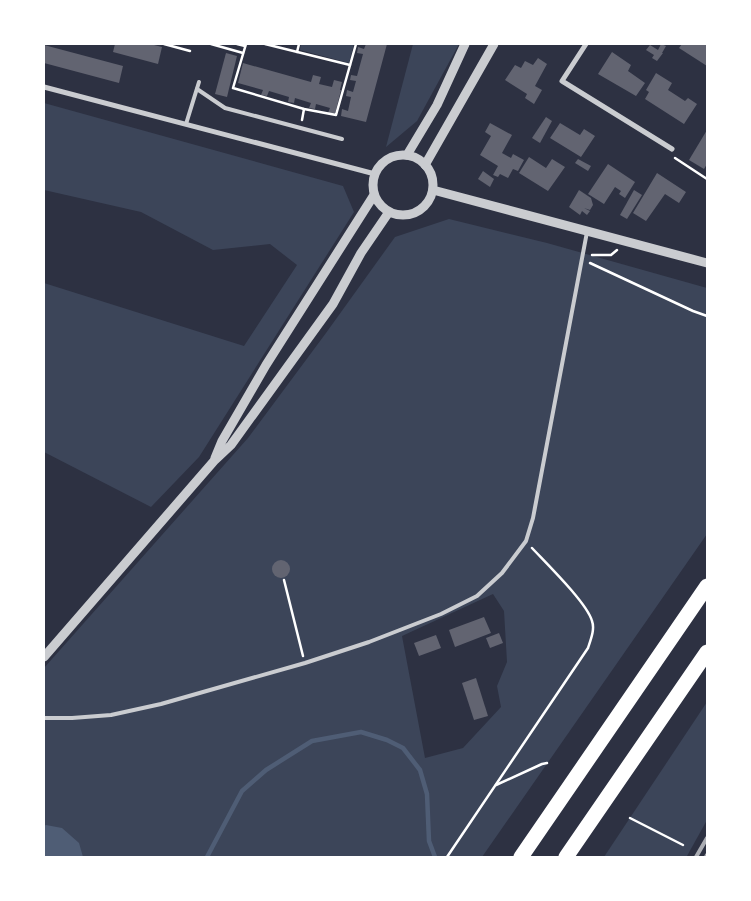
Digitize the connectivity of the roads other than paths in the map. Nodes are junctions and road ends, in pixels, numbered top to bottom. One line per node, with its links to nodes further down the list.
1 (465, 44): 10 (street)
2 (494, 44): 11 (street)
3 (586, 44): 9 (street)
4 (199, 82): 6 (lane)
5 (44, 87): 7 (street)
6 (197, 89): 7 (lane); 8 (lane)
7 (186, 124): 12 (street)
8 (342, 139)
9 (672, 149)
10 (407, 155): 11 (street); 12 (street)
11 (425, 165): 13 (street)
12 (375, 174): 14 (street)
13 (433, 190): 15 (street); 16 (street)
14 (374, 195): 15 (street); 18 (street)
15 (389, 212): 18 (street)
16 (587, 230): 17 (street); 22 (lane)
17 (707, 263)
18 (214, 461): 21 (street)
19 (707, 586): 23 (highway)
20 (707, 652): 24 (highway)
21 (44, 657)
22 (44, 718)
23 (522, 857)
24 (566, 857)

